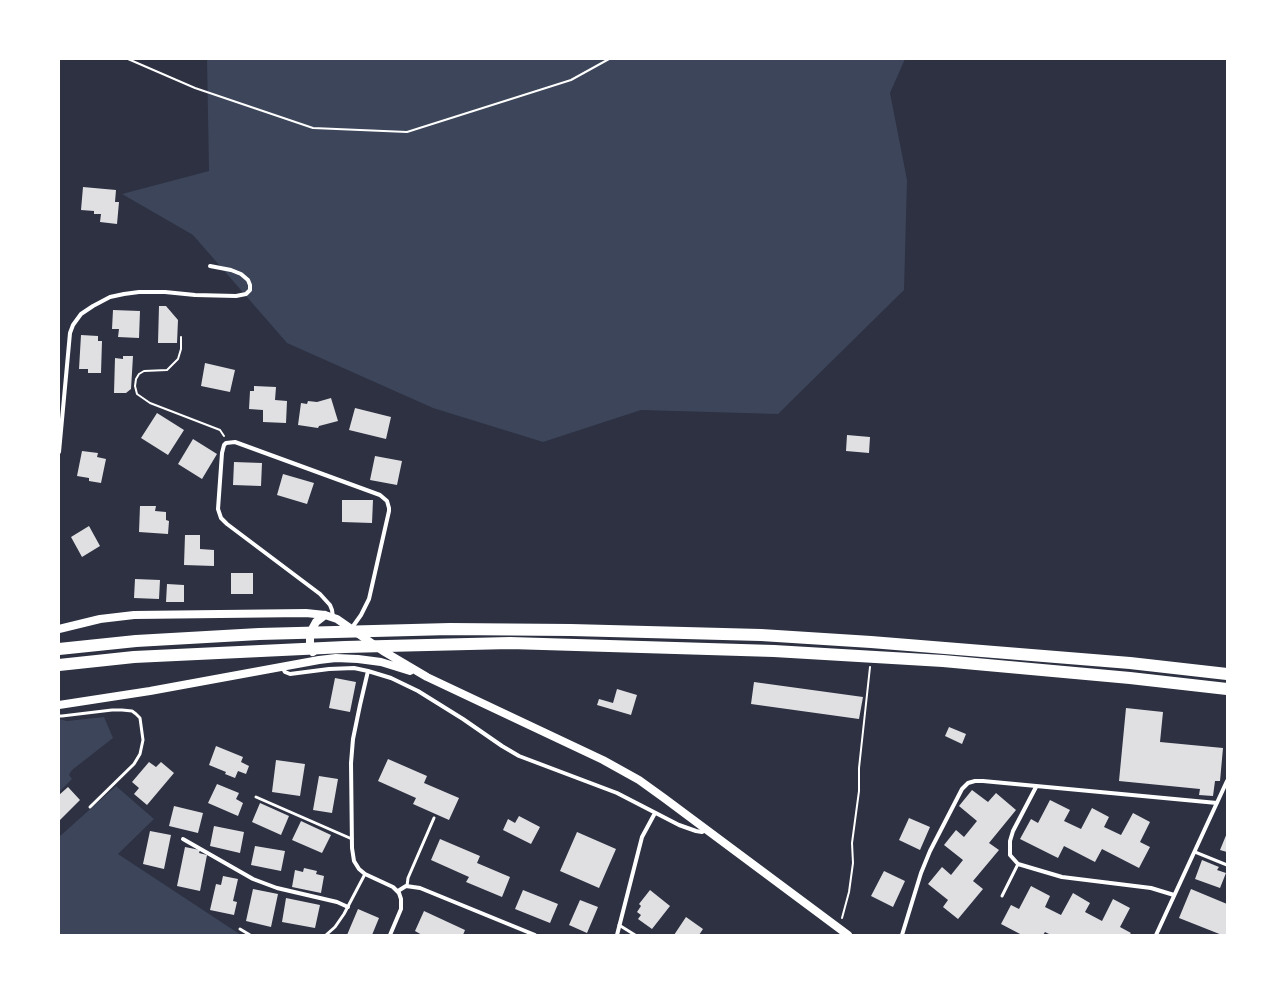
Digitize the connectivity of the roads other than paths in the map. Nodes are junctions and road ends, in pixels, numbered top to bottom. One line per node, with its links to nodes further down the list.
1 (210, 266): 2 (street)
2 (59, 452)
3 (329, 617): 4 (main road); 4 (street); 5 (main road); 8 (main road)
4 (351, 629): 7 (main road); 13 (main road)
5 (59, 630)
6 (59, 649): 12 (highway)
7 (336, 658): 8 (main road); 13 (main road)
8 (319, 660): 10 (main road)
9 (59, 665): 14 (highway)
10 (282, 666): 11 (street); 15 (main road)
11 (368, 670): 22 (street); 26 (street)
12 (1227, 674)
13 (427, 677): 24 (main road)
14 (1227, 689)
15 (59, 705)
16 (59, 716): 21 (lane)
17 (1227, 781): 20 (street)
18 (1036, 787): 20 (street); 28 (street); 45 (street)
19 (256, 797): 26 (lane)
20 (1217, 804): 27 (street)
21 (90, 806)
22 (655, 813): 24 (street); 36 (street)
23 (434, 818): 31 (lane)
24 (707, 830): 44 (main road)
25 (183, 838): 35 (street)
26 (352, 839): 30 (street)
27 (1195, 852): 29 (lane); 34 (street)
28 (1018, 864): 33 (lane); 34 (street)
29 (1227, 865)
30 (365, 874): 32 (street); 35 (lane)
31 (408, 886): 32 (street); 41 (street)
32 (398, 891): 40 (street)
33 (1002, 896)
34 (1174, 896): 46 (street)
35 (348, 906): 39 (lane)
36 (620, 925): 42 (street); 43 (lane)
37 (240, 929): 38 (lane)
38 (250, 935)
39 (326, 935)
40 (390, 935)
41 (535, 935)
42 (617, 935)
43 (635, 935)
44 (848, 935)
45 (902, 935)
46 (1156, 935)

